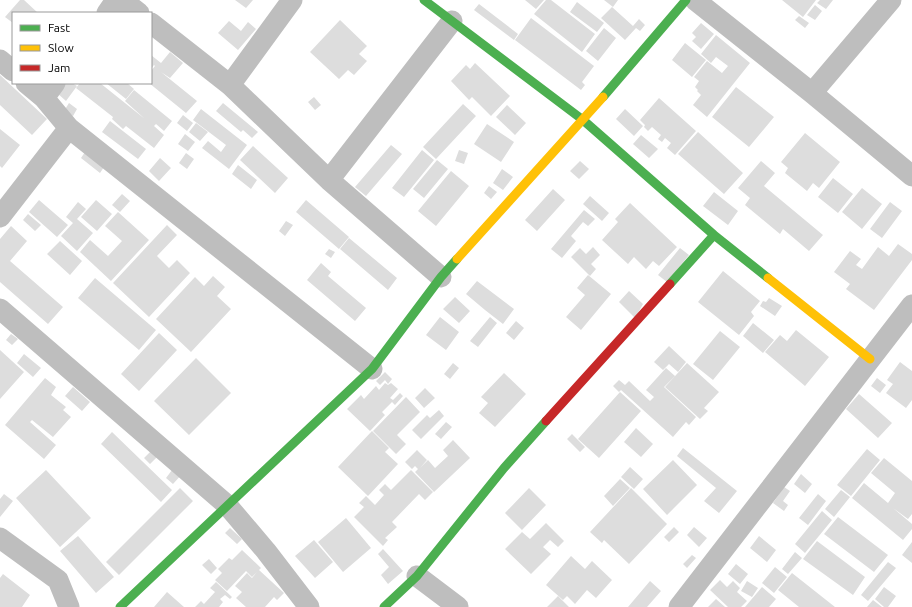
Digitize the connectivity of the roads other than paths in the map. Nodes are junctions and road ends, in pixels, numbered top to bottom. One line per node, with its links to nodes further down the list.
1 (116, 0): 8 (street)
2 (122, 0): 9 (street)
3 (292, 0): 15 (street)
4 (424, 0): 10 (street)
5 (686, 0): 18 (street)
6 (695, 0): 17 (street)
7 (891, 0): 17 (street)
8 (108, 12)
9 (138, 12)
10 (452, 21): 18 (street); 21 (street)
11 (152, 24): 15 (street)
12 (0, 60): 13 (street)
13 (12, 70)
14 (29, 84): 16 (street)
15 (230, 85): 21 (street)
16 (50, 91): 19 (street)
17 (812, 93): 20 (street)
18 (583, 120): 23 (street); 24 (street)
19 (69, 128): 22 (street); 28 (street)
20 (912, 176)
21 (329, 180): 24 (street)
22 (0, 217)
23 (714, 236): 27 (street); 31 (street)
24 (441, 277): 28 (street)
25 (912, 305): 27 (street)
26 (0, 309): 29 (street)
27 (870, 359): 37 (street)
28 (372, 369): 29 (street)
29 (227, 505): 33 (street); 34 (street)
30 (0, 538): 32 (street)
31 (417, 576): 35 (street); 36 (street)
32 (69, 607)
33 (120, 607)
34 (309, 607)
35 (384, 607)
36 (458, 607)
37 (679, 607)

